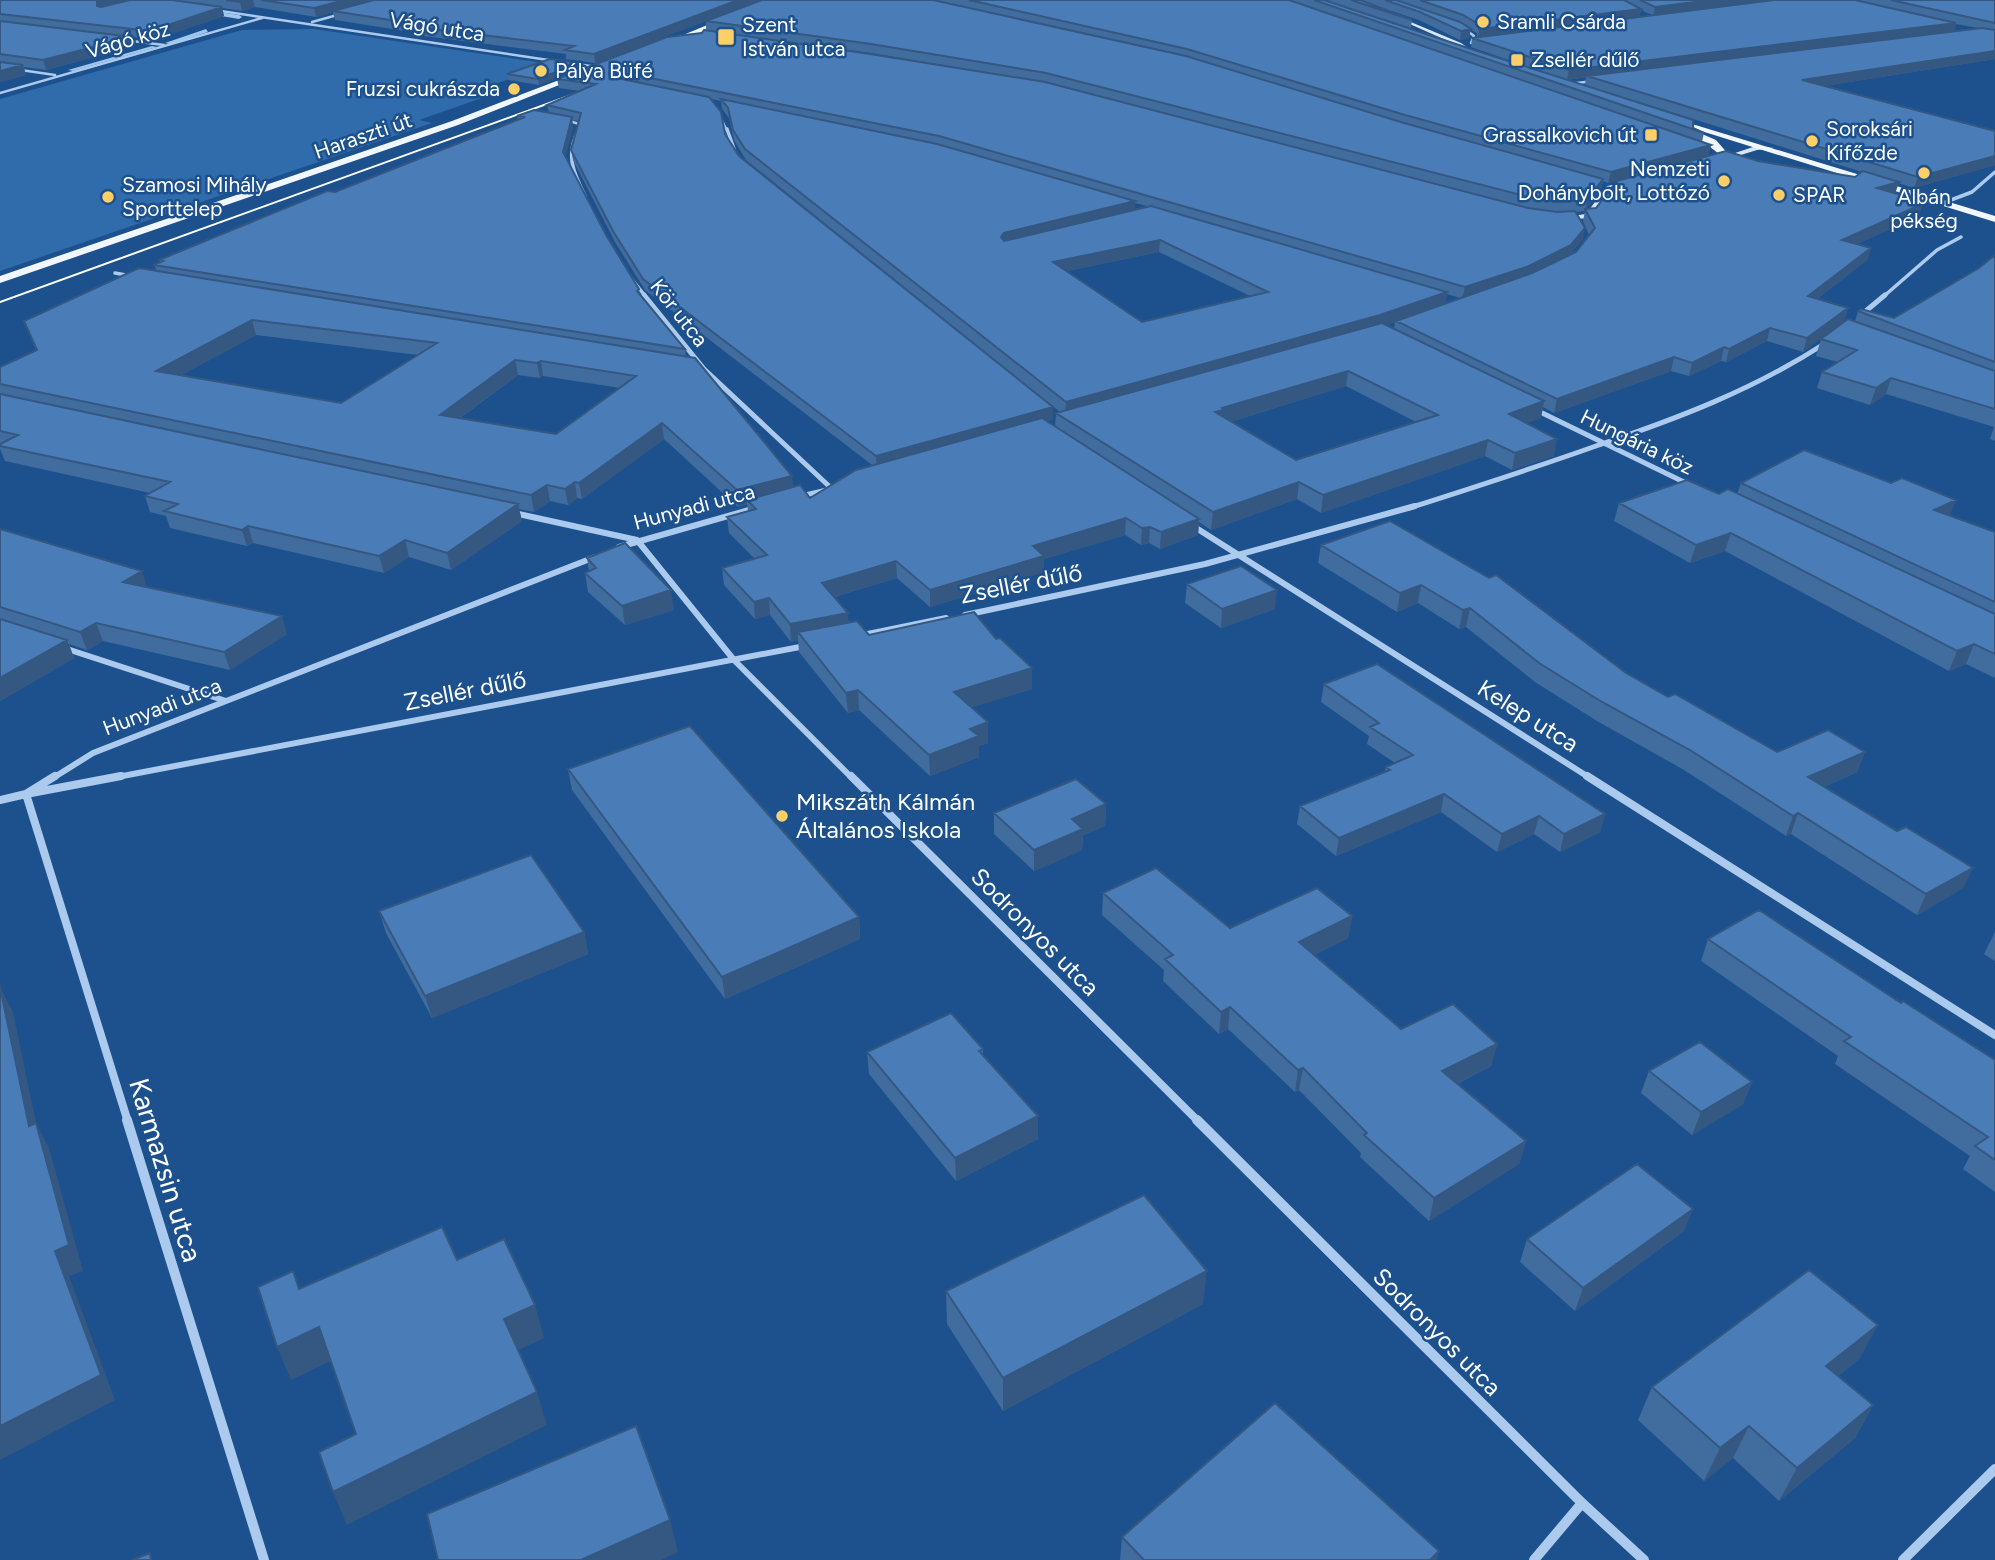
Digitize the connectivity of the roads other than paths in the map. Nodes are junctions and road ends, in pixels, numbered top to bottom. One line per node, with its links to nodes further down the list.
1 (774, 0): 8 (main road)
2 (201, 8): 5 (street, Vágó utca)
3 (345, 13): 6 (street)
4 (1394, 16): 14 (street)
5 (264, 17): 6 (street, Vágó utca); 15 (street, Vágó köz)
6 (308, 23): 21 (street, Vágó utca)
7 (1460, 27): 13 (lane)
8 (693, 33): 12 (main road); 12 (street)
9 (119, 39): 15 (street)
10 (1425, 39): 17 (main road)
11 (1485, 41): 13 (street)
12 (671, 42): 16 (main road)
13 (1471, 43): 14 (street)
14 (1459, 44): 17 (street)
15 (169, 45): 22 (street, Vágó köz)
16 (658, 47)
17 (1476, 56): 18 (main road)
18 (1489, 60)
19 (611, 64): 21 (main road, Haraszti út)
20 (0, 67): 22 (street)
21 (600, 68): 51 (main road, Haraszti út)
22 (59, 76): 25 (street, Vágó köz)
23 (1604, 79): 24 (street)
24 (1563, 85): 26 (main road)
25 (0, 93)
26 (1589, 93)
27 (726, 106): 31 (street)
28 (555, 118): 42 (street)
29 (1771, 148): 32 (street); 32 (main road); 40 (main road)
30 (1705, 150): 32 (street)
31 (736, 153)
32 (1726, 158): 33 (street); 34 (main road)
33 (1703, 164)
34 (1748, 164)
35 (1995, 172): 41 (street)
36 (1828, 179): 40 (main road)
37 (1633, 182): 39 (street)
38 (1597, 184): 39 (street)
39 (1610, 188): 44 (street)
40 (1903, 190): 41 (main road)
41 (1943, 203): 45 (main road)
42 (590, 206)
43 (1555, 218): 44 (street)
44 (1576, 218): 46 (street)
45 (1995, 219)
46 (1582, 229)
47 (1961, 237): 52 (street)
48 (625, 267): 55 (street, Kör utca)
49 (115, 273): 50 (street)
50 (142, 278)
51 (0, 280)
52 (1854, 321)
53 (1833, 337): 57 (street, Zsellér dűlő)
54 (690, 367): 55 (street)
55 (704, 369): 59 (street, Kör utca)
56 (1529, 407): 57 (street, Hungária köz)
57 (1603, 444): 60 (street, Hungária köz); 68 (street, Zsellér dűlő)
58 (845, 485): 59 (street, Hunyadi utca)
59 (831, 488): 61 (street, Hunyadi utca)
60 (1701, 491)
61 (792, 499)
62 (766, 506): 65 (street, Hunyadi utca)
63 (501, 510): 65 (street)
64 (1182, 519): 68 (street, Kelep utca)
65 (637, 540): 66 (street, Hunyadi utca); 72 (street, Sodronyos utca)
66 (612, 550)
67 (600, 555): 73 (street, Hunyadi utca)
68 (1240, 556): 69 (street, Zsellér dűlő); 76 (street, Kelep utca)
69 (843, 639)
70 (50, 644): 73 (street)
71 (816, 644): 72 (street, Zsellér dűlő)
72 (734, 660): 74 (street, Zsellér dűlő); 78 (street, Sodronyos utca)
73 (227, 701): 74 (street, Hunyadi utca)
74 (26, 794): 75 (street, Hunyadi utca); 79 (street, Karmazsin utca)
75 (0, 800)
76 (1995, 1035)
77 (1995, 1469): 82 (street)
78 (1582, 1503): 80 (street); 81 (street, Sodronyos utca)
79 (264, 1560)
80 (1534, 1560)
81 (1644, 1560)
82 (1903, 1560)

